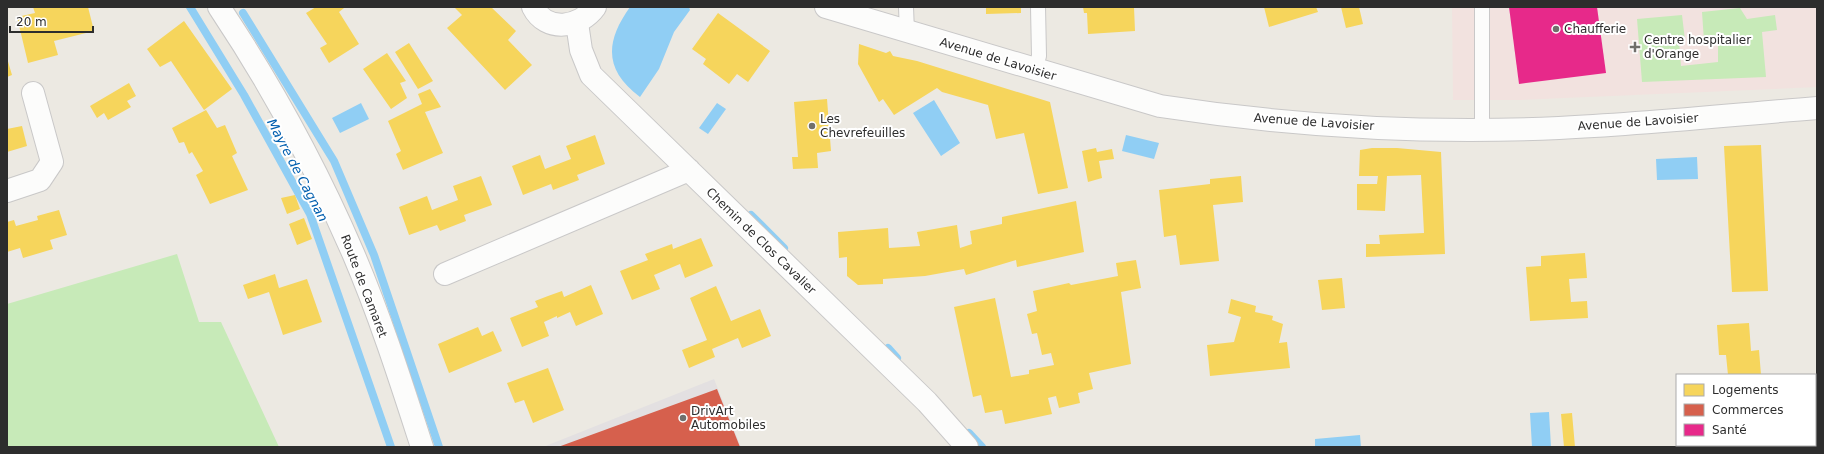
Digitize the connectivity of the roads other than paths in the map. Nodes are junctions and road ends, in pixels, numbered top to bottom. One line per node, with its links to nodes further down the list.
1 (219, 7): 17 (street, Route de Camaret)
2 (533, 7): 8 (street)
3 (595, 7): 8 (street)
4 (826, 7): 9 (street, Avenue de Lavoisier)
5 (906, 7): 9 (lane)
6 (1038, 7): 10 (lane)
7 (1482, 7): 13 (lane)
8 (577, 23): 14 (street, Chemin de Clos Cavalier)
9 (907, 32): 10 (street, Avenue de Lavoisier)
10 (1035, 70): 13 (street, Avenue de Lavoisier)
11 (33, 93): 15 (street)
12 (1817, 108): 13 (street, Avenue de Lavoisier)
13 (1482, 129)
14 (689, 170): 16 (street); 18 (street, Chemin de Clos Cavalier)
15 (7, 191)
16 (445, 274)
17 (422, 447)
18 (967, 447)

